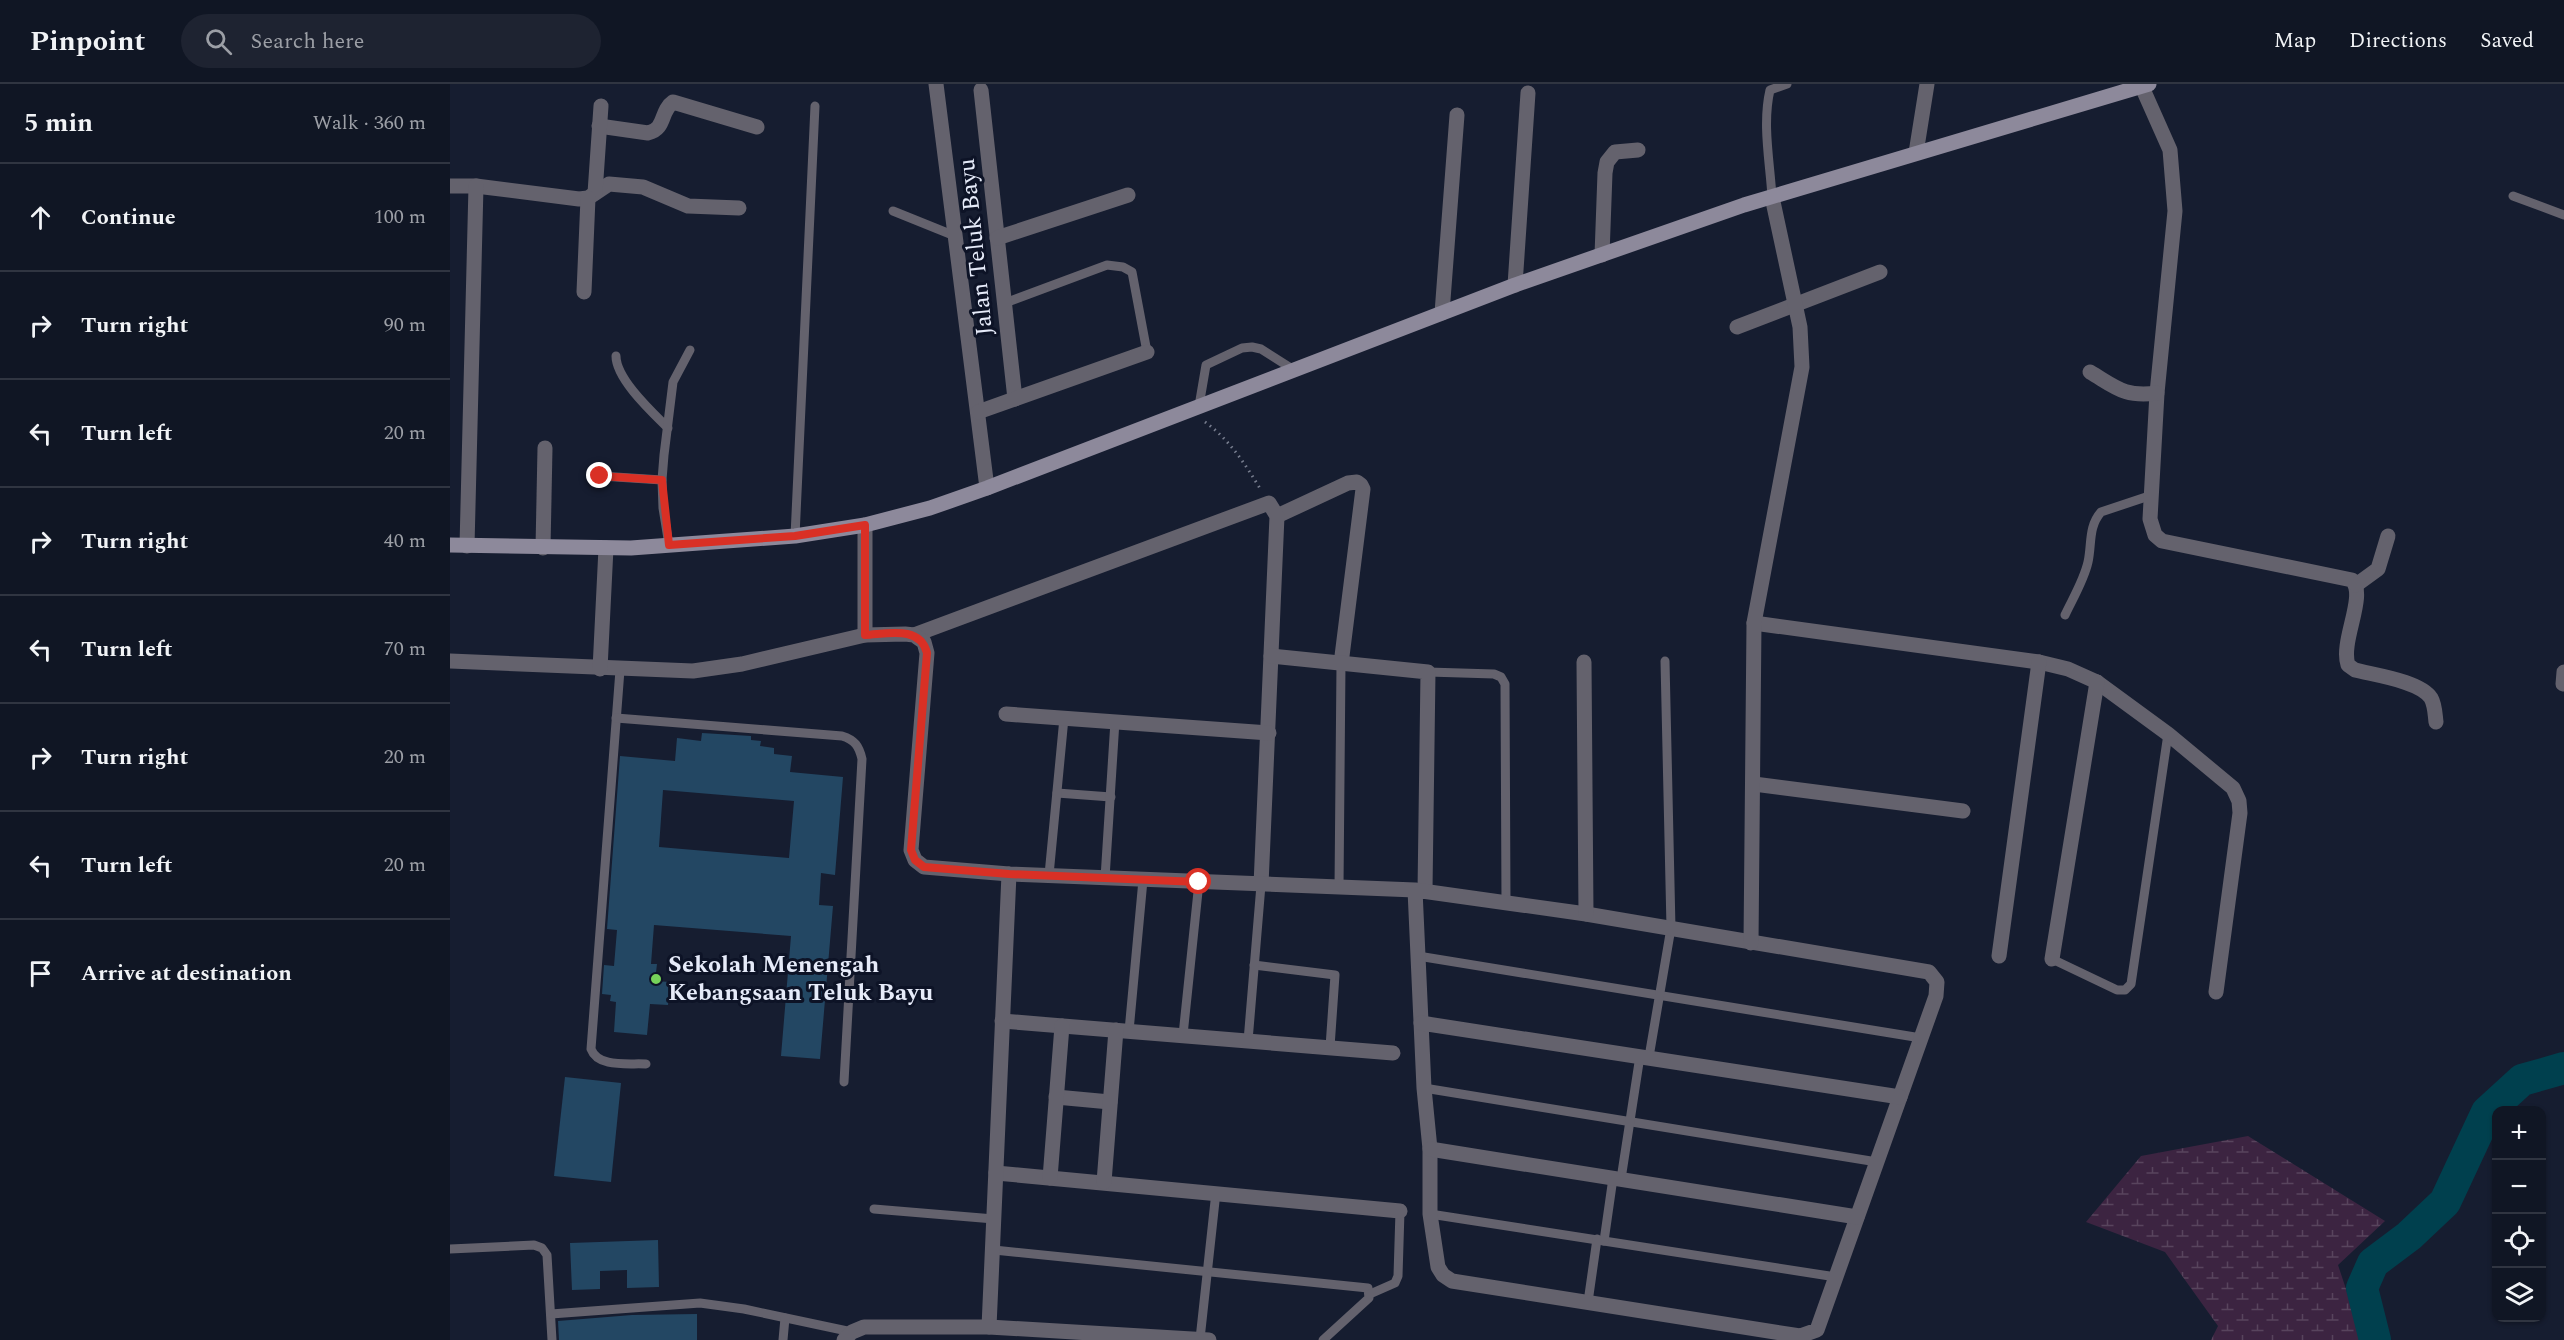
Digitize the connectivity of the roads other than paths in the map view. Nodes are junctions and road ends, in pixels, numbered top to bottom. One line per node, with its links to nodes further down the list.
1 (936, 84): 23 (street)
2 (1787, 84): 18 (lane)
3 (1927, 84): 13 (street)
4 (2145, 86): 13 (main road); 38 (street)
5 (981, 90): 24 (street, Jalan Teluk Bayu)
6 (1528, 93): 27 (street)
7 (601, 106): 10 (street)
8 (815, 106): 50 (lane)
9 (1457, 115): 31 (street)
10 (599, 126): 11 (street); 17 (street)
11 (757, 127)
12 (1638, 150): 25 (street)
13 (1916, 153): 18 (main road)
14 (450, 186): 15 (street)
15 (476, 186): 17 (street); 54 (street)
16 (1128, 195): 24 (street)
17 (591, 196): 20 (street); 28 (street)
18 (1772, 196): 25 (main road); 30 (street)
19 (2513, 196): 22 (lane)
20 (739, 208)
21 (894, 211): 23 (lane)
22 (2564, 215)
23 (955, 236): 41 (street)
24 (997, 238): 29 (street, Jalan Teluk Bayu)
25 (1602, 255): 27 (main road)
26 (1880, 272): 30 (street)
27 (1515, 285): 31 (main road)
28 (584, 292)
29 (1005, 303): 34 (lane); 39 (street, Jalan Teluk Bayu)
30 (1796, 306): 32 (street); 59 (street)
31 (1442, 313): 36 (main road)
32 (1737, 327)
33 (690, 350): 42 (lane)
34 (1147, 352): 39 (street)
35 (616, 356): 42 (lane)
36 (1294, 370): 40 (main road); 40 (lane)
37 (2090, 372): 38 (street)
38 (2157, 393): 47 (street)
39 (1015, 399): 41 (street)
40 (1194, 408): 46 (main road)
41 (978, 412): 46 (street)
42 (668, 428): 45 (lane)
43 (545, 448): 55 (street)
44 (600, 476): 45 (lane)
45 (662, 480): 53 (lane)
46 (987, 488): 49 (main road)
47 (2152, 495): 57 (street); 58 (lane)
48 (1277, 516): 61 (street); 62 (street); 66 (street)
49 (865, 525): 50 (main road); 60 (street)
50 (795, 536): 53 (main road)
51 (2388, 536): 57 (street)
52 (450, 545): 54 (main road)
53 (669, 545): 56 (main road)
54 (467, 546): 55 (main road)
55 (543, 548): 56 (main road)
56 (606, 548): 68 (street)
57 (2356, 585): 76 (street)
58 (2065, 615)
59 (1754, 623): 67 (street); 79 (street)
60 (865, 635): 61 (street); 69 (street)
61 (915, 635): 83 (street)
62 (1271, 656): 66 (street); 77 (street)
63 (450, 661): 68 (street)
64 (1665, 661): 93 (lane)
65 (1584, 662): 92 (street)
66 (1341, 663): 70 (street); 89 (lane)
67 (2039, 663): 71 (street); 96 (street)
68 (600, 669): 69 (street)
69 (620, 670): 73 (lane)
70 (1428, 672): 90 (street); 91 (lane)
71 (2097, 682): 78 (street); 97 (street)
72 (1006, 714): 74 (street)
73 (616, 718): 111 (lane); 112 (lane)
74 (1064, 718): 75 (street); 80 (lane)
75 (1115, 721): 77 (street); 81 (lane)
76 (2436, 722)
77 (1269, 733): 88 (street)
78 (2168, 734): 97 (lane); 99 (street)
79 (1754, 784): 82 (street); 94 (street)
80 (1057, 793): 81 (lane); 84 (lane)
81 (1111, 797): 85 (lane)
82 (1963, 811)
83 (1009, 874): 84 (street); 101 (street)
84 (1049, 875): 85 (street)
85 (1106, 878): 86 (street)
86 (1143, 880): 87 (street); 104 (lane)
87 (1199, 882): 88 (street); 105 (lane)
88 (1261, 885): 89 (street); 98 (lane)
89 (1339, 888): 90 (street)
90 (1420, 891): 91 (street); 95 (street)
91 (1506, 903): 92 (street)
92 (1586, 914): 93 (street)
93 (1671, 928): 94 (street); 100 (lane)
94 (1751, 943): 106 (street)
95 (1418, 956): 100 (lane); 102 (street)
96 (1999, 956)
97 (2052, 959)
98 (1254, 965): 107 (lane); 108 (lane)
99 (2216, 992)
100 (1660, 995): 106 (lane); 110 (lane)
101 (1002, 1021): 103 (street); 120 (street)
102 (1421, 1023): 110 (street); 113 (street)
103 (1062, 1026): 104 (street); 114 (street)
104 (1122, 1031): 105 (street); 116 (street)
105 (1183, 1035): 107 (street)
106 (1921, 1038): 115 (street)
107 (1248, 1041): 108 (street)
108 (1330, 1047): 109 (street)
109 (1393, 1053)
110 (1644, 1056): 115 (street); 117 (lane)
111 (646, 1064)
112 (844, 1082)
113 (1424, 1088): 117 (lane); 118 (street)
114 (1056, 1097): 116 (street); 121 (street)
115 (1900, 1097): 119 (street)
116 (1110, 1102): 123 (street)
117 (1629, 1121): 119 (lane); 122 (lane)
118 (1430, 1149): 122 (street); 127 (street)
119 (1877, 1162): 128 (street)
120 (996, 1173): 121 (street); 129 (street)
121 (1050, 1178): 123 (street)
122 (1617, 1179): 128 (street); 130 (lane)
123 (1104, 1182): 124 (street)
124 (1216, 1192): 126 (street); 133 (lane)
125 (874, 1209): 129 (lane)
126 (1400, 1211): 135 (lane)
127 (1431, 1214): 130 (lane); 136 (street)
128 (1857, 1217): 134 (street)
129 (994, 1219): 132 (street)
130 (1601, 1240): 134 (lane); 136 (lane)
131 (450, 1249): 137 (lane)
132 (994, 1250): 133 (lane); 139 (street)
133 (1207, 1271): 135 (lane); 144 (lane)
134 (1836, 1276): 136 (street)
135 (1370, 1294): 146 (lane)
136 (1588, 1302)
137 (551, 1314): 138 (lane); 142 (lane)
138 (785, 1318): 140 (lane); 143 (lane)
139 (989, 1327): 140 (street); 141 (street)
140 (848, 1336)
141 (1094, 1337): 144 (street)
142 (552, 1340)
143 (783, 1340)
144 (1200, 1340): 145 (street)
145 (1209, 1340)
146 (1323, 1340)

